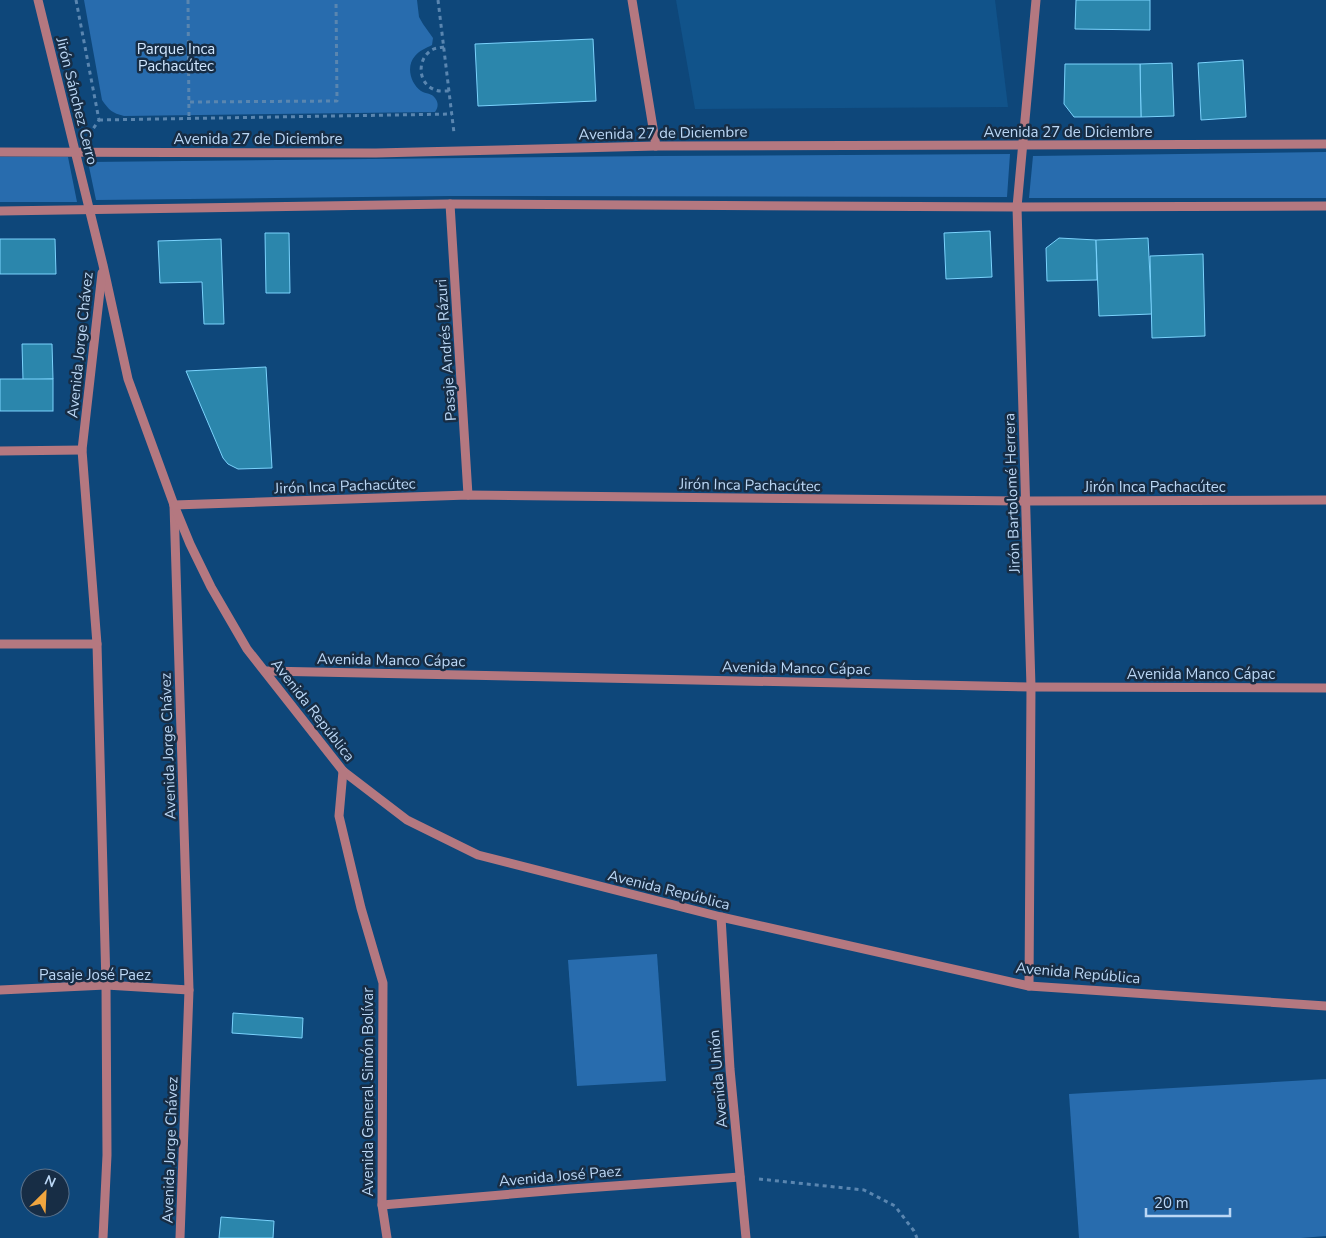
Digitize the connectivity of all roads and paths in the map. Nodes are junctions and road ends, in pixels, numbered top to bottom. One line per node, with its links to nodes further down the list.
1 (38, 0): 18 (street, Jirón Sánchez Cerro)
2 (76, 0): 12 (path)
3 (188, 0): 10 (path)
4 (336, 0): 10 (path)
5 (438, 0): 8 (path)
6 (632, 0): 14 (street)
7 (1036, 0): 15 (street, Jirón Bartolomé Herrera)
8 (444, 47): 9 (path); 9 (path)
9 (449, 91): 11 (path)
10 (190, 102): 12 (path)
11 (452, 114): 12 (path); 16 (path)
12 (189, 118)
13 (1326, 144): 15 (street, Avenida 27 de Diciembre)
14 (656, 146): 15 (street, Avenida 27 de Diciembre); 16 (street, Avenida 27 de Diciembre)
15 (1022, 146): 21 (street, Jirón Bartolomé Herrera)
16 (456, 151): 18 (street, Avenida 27 de Diciembre)
17 (0, 152): 18 (street, Avenida 27 de Diciembre)
18 (76, 153): 22 (street, Jirón Sánchez Cerro)
19 (450, 204): 21 (street); 22 (street); 27 (street, Pasaje Andrés Rázuri)
20 (1326, 206): 21 (street)
21 (1017, 207): 29 (street, Jirón Bartolomé Herrera)
22 (89, 209): 23 (street); 24 (street, Avenida Jorge Chávez)
23 (0, 210)
24 (102, 265): 25 (street, Avenida Jorge Chávez); 30 (street, Avenida Jorge Chávez)
25 (82, 450): 26 (street); 32 (street, Avenida Jorge Chávez)
26 (0, 451)
27 (468, 495): 29 (street, Jirón Inca Pachacútec); 30 (street, Jirón Inca Pachacútec)
28 (1326, 500): 29 (street, Jirón Inca Pachacútec)
29 (1026, 501): 34 (street, Jirón Bartolomé Herrera)
30 (174, 505): 33 (street, Avenida República); 41 (street, Avenida Jorge Chávez)
31 (0, 644): 32 (street)
32 (97, 644): 38 (street, Avenida Jorge Chávez)
33 (266, 671): 34 (street, Avenida Manco Cápac); 36 (street, Avenida República)
34 (1030, 687): 35 (street, Avenida Manco Cápac); 39 (street, Jirón Bartolomé Herrera)
35 (1326, 688)
36 (343, 771): 37 (street, Avenida República); 44 (street, Avenida General Simón Bolívar)
37 (721, 918): 39 (street, Avenida República); 43 (street, Avenida Unión)
38 (106, 985): 40 (street, Pasaje José Paez); 41 (street, Pasaje José Paez); 45 (street, Avenida Jorge Chávez)
39 (1029, 986): 42 (street, Avenida República)
40 (0, 990)
41 (190, 990): 46 (street, Avenida Jorge Chávez)
42 (1326, 1006)
43 (740, 1176): 44 (street, Avenida José Paez); 48 (street, Avenida Unión); 49 (path)
44 (382, 1205): 47 (street, Avenida General Simón Bolívar)
45 (102, 1238)
46 (180, 1238)
47 (387, 1238)
48 (746, 1238)
49 (917, 1238)

